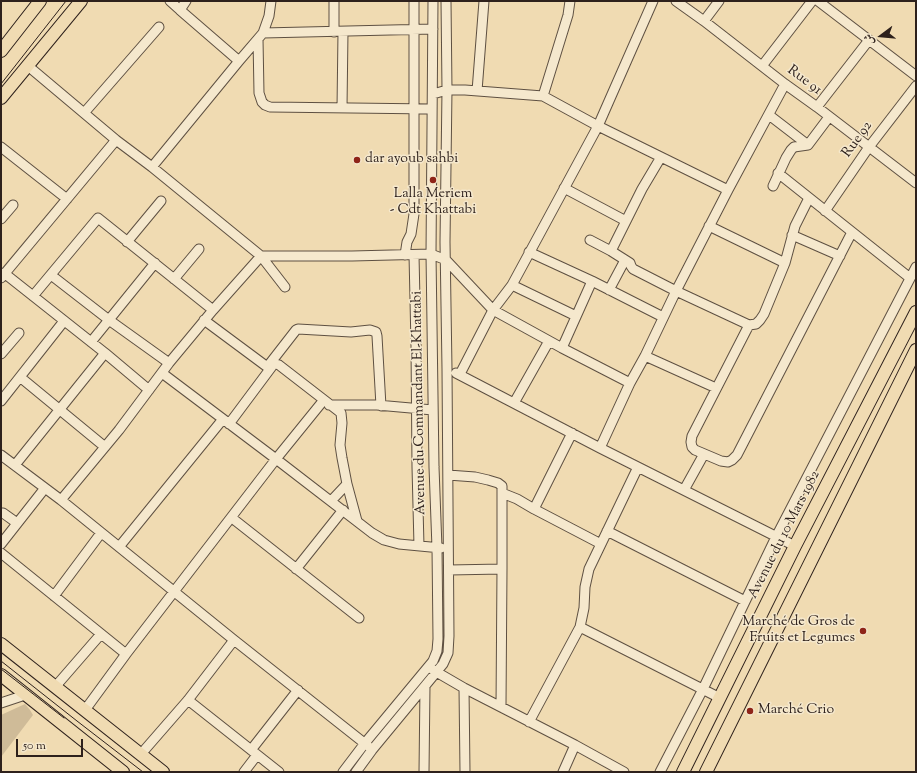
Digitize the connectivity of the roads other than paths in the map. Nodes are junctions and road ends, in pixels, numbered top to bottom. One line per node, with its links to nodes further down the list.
1 (39, 1): 24 (main road)
2 (81, 1): 26 (main road)
3 (170, 1): 16 (street)
4 (186, 1): 16 (street)
5 (272, 1): 22 (street)
6 (334, 1): 21 (street)
7 (414, 1): 19 (street)
8 (433, 1): 20 (street, Avenue du Commandant El-Khattabi)
9 (446, 1): 31 (street, Avenue du Commandant El-Khattabi)
10 (484, 1): 32 (street)
11 (570, 1): 34 (street)
12 (653, 1): 43 (street)
13 (676, 1): 17 (street, Rue 91)
14 (719, 1): 17 (street)
15 (819, 2): 23 (street); 27 (street)
16 (180, 10): 25 (street)
17 (704, 21): 27 (street, Rue 91)
18 (159, 27): 40 (street)
19 (414, 30): 20 (street); 21 (street); 38 (street)
20 (433, 30): 33 (street, Avenue du Commandant El-Khattabi)
21 (338, 32): 22 (street); 37 (street)
22 (261, 36): 25 (street); 37 (street)
23 (868, 40): 28 (street); 36 (street)
24 (2, 46)
25 (239, 60): 50 (street)
26 (28, 66): 35 (main road); 40 (street)
27 (762, 66): 29 (street, Rue 91)
28 (916, 76)
29 (785, 84): 36 (street, Rue 91); 41 (street)
30 (916, 86): 46 (street, Rue 92)
31 (447, 90): 32 (street); 33 (street); 75 (street, Avenue du Commandant El-Khattabi)
32 (477, 91): 34 (street)
33 (433, 94): 39 (street, Avenue du Commandant El-Khattabi)
34 (543, 96): 43 (street)
35 (1, 98)
36 (817, 107): 42 (street, Rue 91)
37 (342, 108): 38 (street)
38 (413, 109): 39 (street); 72 (street)
39 (432, 109): 71 (street, Avenue du Commandant El-Khattabi)
40 (84, 113): 44 (street)
41 (769, 115): 45 (street); 55 (street)
42 (829, 117): 45 (street); 46 (street, Rue 91)
43 (598, 126): 48 (street); 54 (street)
44 (116, 140): 50 (street); 57 (street)
45 (808, 145): 51 (street)
46 (869, 147): 52 (street, Rue 91); 60 (street, Rue 92)
47 (4, 150): 49 (street); 57 (street)
48 (661, 157): 55 (street); 62 (street)
49 (1, 160)
50 (152, 167): 73 (street)
51 (778, 174): 53 (street); 56 (street)
52 (916, 183)
53 (773, 186)
54 (564, 188): 62 (street); 70 (street)
55 (728, 190): 63 (street)
56 (809, 198): 60 (street); 65 (street)
57 (67, 199): 81 (street)
58 (161, 201): 67 (street)
59 (13, 205): 61 (street)
60 (825, 211): 64 (street)
61 (1, 219)
62 (626, 221): 69 (street)
63 (709, 226): 78 (street); 88 (street)
64 (852, 232): 74 (street); 82 (street)
65 (792, 235): 74 (street); 78 (street)
66 (590, 240): 69 (street)
67 (127, 242): 77 (street); 80 (street)
68 (200, 249): 83 (street)
69 (611, 251): 76 (street)
70 (529, 252): 84 (street); 85 (street)
71 (431, 254): 72 (street); 75 (street); 122 (street, Avenue du Commandant El-Khattabi)
72 (410, 255): 73 (street); 120 (street)
73 (261, 256): 86 (street); 90 (street)
74 (840, 256): 127 (street)
75 (446, 260): 91 (street); 109 (street, Avenue du Commandant El-Khattabi)
76 (625, 260): 87 (street); 88 (street)
77 (155, 263): 83 (street); 95 (street)
78 (785, 263): 98 (street)
79 (916, 267): 82 (street)
80 (51, 275): 89 (street); 95 (street)
81 (3, 276): 89 (street)
82 (910, 278): 147 (street)
83 (174, 279): 90 (street)
84 (592, 281): 87 (street); 93 (street)
85 (512, 285): 91 (street); 93 (street)
86 (285, 287)
87 (609, 290): 94 (street)
88 (676, 291): 94 (street); 98 (street)
89 (34, 296): 97 (street)
90 (213, 310): 96 (street)
91 (493, 310): 100 (street); 111 (street)
92 (916, 312): 151 (main road, Avenue du 10 Mars 1982)
93 (576, 316): 103 (street)
94 (663, 317): 106 (street)
95 (109, 320): 101 (street); 107 (street)
96 (204, 320): 107 (street); 108 (street)
97 (64, 321): 101 (street); 112 (street)
98 (749, 325): 114 (street)
99 (19, 333): 102 (street)
100 (549, 341): 103 (street); 118 (street)
101 (91, 342): 105 (street)
102 (3, 348)
103 (562, 348): 113 (street)
104 (916, 350): 200 (main road)
105 (105, 353): 115 (street); 121 (street)
106 (645, 356): 113 (street); 114 (street)
107 (169, 363): 110 (street)
108 (268, 368): 117 (street); 119 (street); 123 (street)
109 (447, 369): 111 (street); 132 (street, Avenue du Commandant El-Khattabi)
110 (162, 373): 115 (street); 123 (street)
111 (460, 374): 118 (street)
112 (20, 377): 116 (street); 121 (street)
113 (630, 383): 126 (street)
114 (716, 388): 127 (street)
115 (149, 390): 125 (street)
116 (1, 401)
117 (326, 403): 119 (street); 129 (street); 133 (street)
118 (514, 403): 124 (street)
119 (381, 406): 120 (street)
120 (417, 408): 122 (street); 150 (street)
121 (60, 409): 125 (street); 130 (street)
122 (433, 410): 153 (street, Avenue du Commandant El-Khattabi)
123 (226, 421): 129 (street); 152 (street)
124 (572, 433): 126 (street); 139 (street)
125 (105, 447): 137 (street)
126 (600, 448): 131 (street)
127 (704, 454): 135 (street)
128 (1, 455): 130 (street)
129 (276, 459): 138 (street); 142 (street)
130 (15, 465): 134 (street)
131 (638, 467): 135 (street); 145 (street)
132 (448, 475): 136 (street); 154 (street, Avenue du Commandant El-Khattabi)
133 (347, 484): 138 (street); 143 (street)
134 (46, 488): 137 (street); 144 (street)
135 (684, 490): 147 (street)
136 (502, 493): 139 (street); 157 (street)
137 (61, 500): 146 (street)
138 (331, 501): 140 (street)
139 (534, 509): 149 (street)
140 (343, 510): 143 (street); 156 (street)
141 (1, 513): 144 (street)
142 (232, 518): 156 (street); 159 (street)
143 (357, 521): 150 (street)
144 (17, 523): 148 (street)
145 (607, 531): 149 (street); 161 (street)
146 (101, 533): 152 (street); 160 (street)
147 (776, 537): 151 (street); 161 (street)
148 (1, 544)
149 (601, 544): 163 (street)
150 (419, 546): 153 (street)
151 (795, 546): 177 (main road, Avenue du 10 Mars 1982)
152 (119, 547): 159 (street)
153 (437, 548): 154 (street); 168 (street, Avenue du Commandant El-Khattabi)
154 (448, 548): 158 (street, Avenue du Commandant El-Khattabi)
155 (1, 553): 160 (street)
156 (296, 569): 162 (street)
157 (502, 569): 158 (street); 180 (street)
158 (449, 570): 169 (street, Avenue du Commandant El-Khattabi)
159 (175, 591): 165 (street); 167 (street)
160 (54, 596): 164 (street)
161 (745, 601): 174 (street)
162 (359, 618)
163 (580, 627): 174 (street); 182 (street)
164 (101, 634): 167 (street); 172 (street)
165 (234, 640): 175 (street); 178 (street)
166 (1, 644): 172 (main road)
167 (126, 654): 181 (street)
168 (428, 667): 169 (street); 183 (street, Avenue du Commandant El-Khattabi)
169 (437, 672): 171 (street, Avenue du Commandant El-Khattabi); 173 (street)
170 (1, 675): 176 (main road)
171 (425, 686): 185 (street, Avenue du Commandant El-Khattabi); 194 (street)
172 (55, 687): 181 (main road)
173 (464, 688): 180 (street); 195 (street)
174 (703, 689): 177 (street); 198 (street)
175 (298, 690): 183 (street); 186 (street)
176 (25, 695): 179 (street); 188 (main road)
177 (720, 698): 199 (main road, Avenue du 10 Mars 1982)
178 (188, 700): 186 (street); 187 (street)
179 (1, 703)
180 (501, 707): 182 (street)
181 (85, 710): 187 (main road)
182 (530, 722): 184 (street)
183 (365, 743): 185 (street); 192 (street, Avenue du Commandant El-Khattabi)
184 (575, 745): 196 (street); 197 (street)
185 (372, 750): 193 (street, Avenue du Commandant El-Khattabi)
186 (254, 753): 190 (street); 191 (street)
187 (141, 754): 189 (main road)
188 (123, 772)
189 (163, 772)
190 (244, 772)
191 (279, 772)
192 (343, 772)
193 (356, 772)
194 (424, 772)
195 (465, 772)
196 (562, 772)
197 (624, 772)
198 (660, 772)
199 (683, 772)
200 (706, 772)

